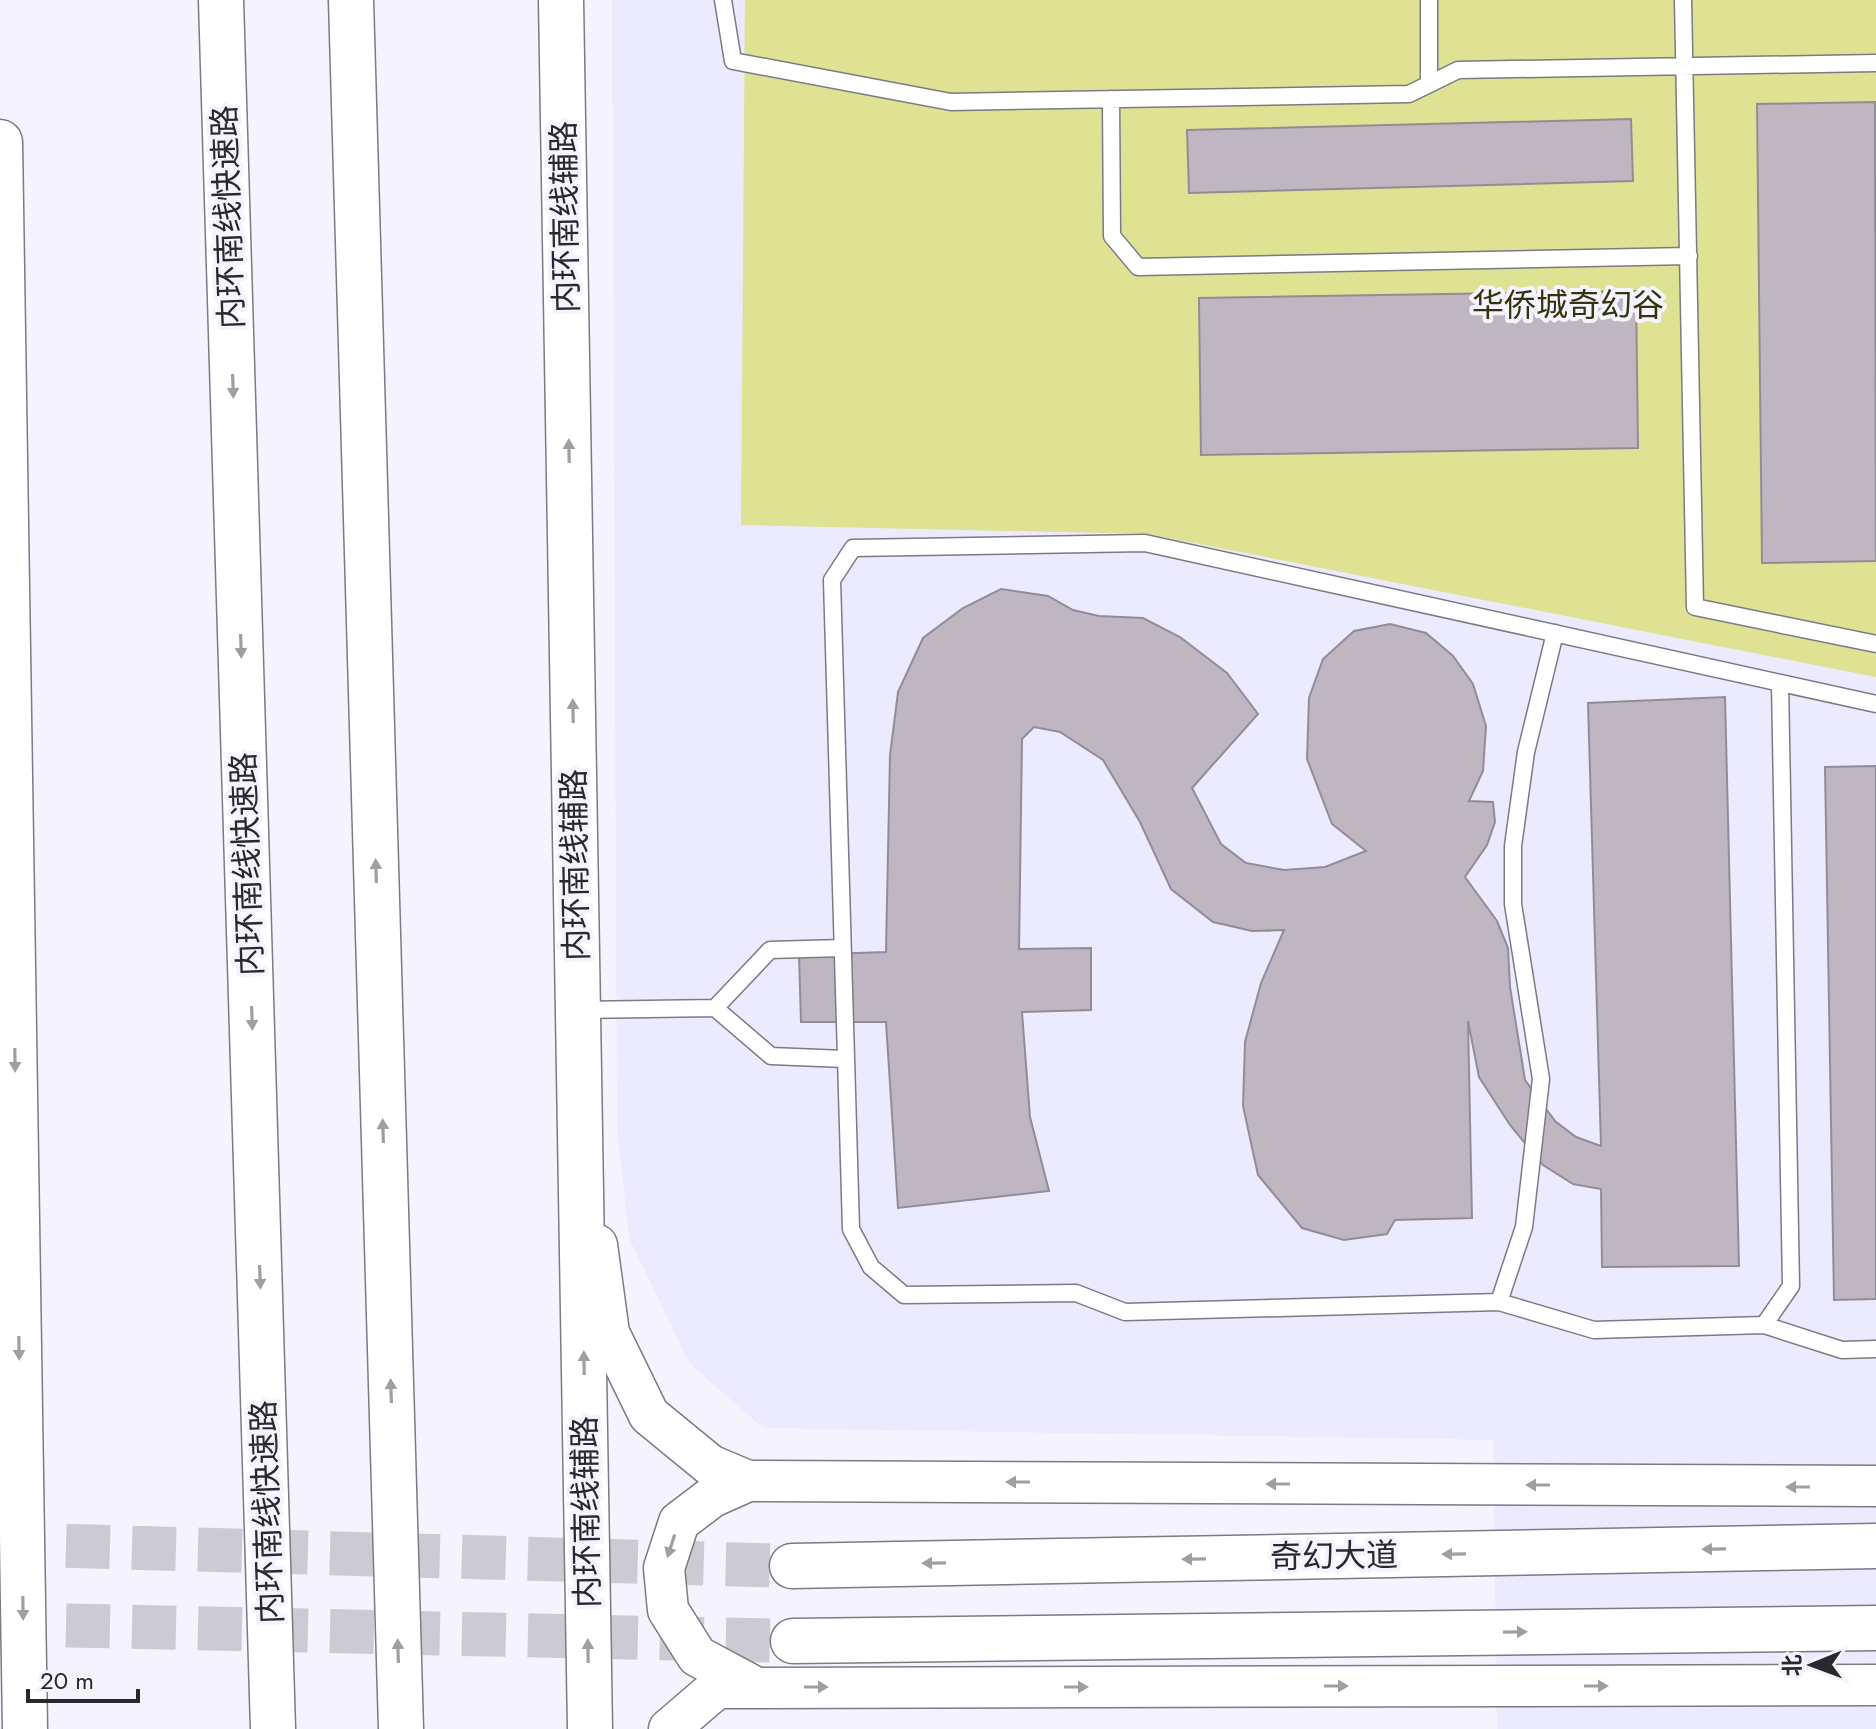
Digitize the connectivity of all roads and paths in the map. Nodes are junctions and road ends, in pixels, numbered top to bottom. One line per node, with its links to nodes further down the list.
1 (221, 0): 37 (main road, 内环南线快速路, one-way to 37)
2 (351, 0): 38 (main road, one-way to 2)
3 (561, 0): 20 (main road, 内环南线辅路, one-way to 3)
4 (723, 0): 10 (lane)
5 (1429, 0): 9 (lane)
6 (1683, 0): 8 (lane)
7 (1876, 63): 8 (lane)
8 (1685, 66): 9 (lane); 12 (lane)
9 (1429, 83): 10 (lane)
10 (1111, 99): 12 (lane)
11 (0, 142): 17 (main road)
12 (1689, 256): 14 (lane)
13 (1555, 633): 15 (lane); 18 (lane); 24 (lane)
14 (1876, 644)
15 (1780, 683): 16 (lane); 26 (lane)
16 (1876, 704)
17 (6, 872): 23 (main road, one-way to 23)
18 (842, 948): 19 (lane); 21 (lane)
19 (715, 1008): 20 (lane); 21 (lane)
20 (578, 1010): 22 (main road, 内环南线辅路)
21 (845, 1059): 24 (lane)
22 (580, 1116): 28 (street); 39 (main road, 内环南线辅路, one-way to 22)
23 (16, 1184): 25 (street); 36 (main road, one-way to 36)
24 (1499, 1302): 26 (lane)
25 (0, 1307)
26 (1764, 1325): 27 (lane)
27 (1876, 1349)
28 (748, 1481): 29 (street, one-way to 28); 35 (street, one-way to 35)
29 (1876, 1486)
30 (1868, 1542): 31 (main road, 奇幻大道, one-way to 31)
31 (792, 1566)
32 (1864, 1632): 33 (main road, one-way to 32)
33 (793, 1641)
34 (1876, 1685): 35 (street, one-way to 34)
35 (755, 1687): 40 (street)
36 (25, 1729)
37 (273, 1729)
38 (401, 1729)
39 (590, 1729)
40 (669, 1729)

